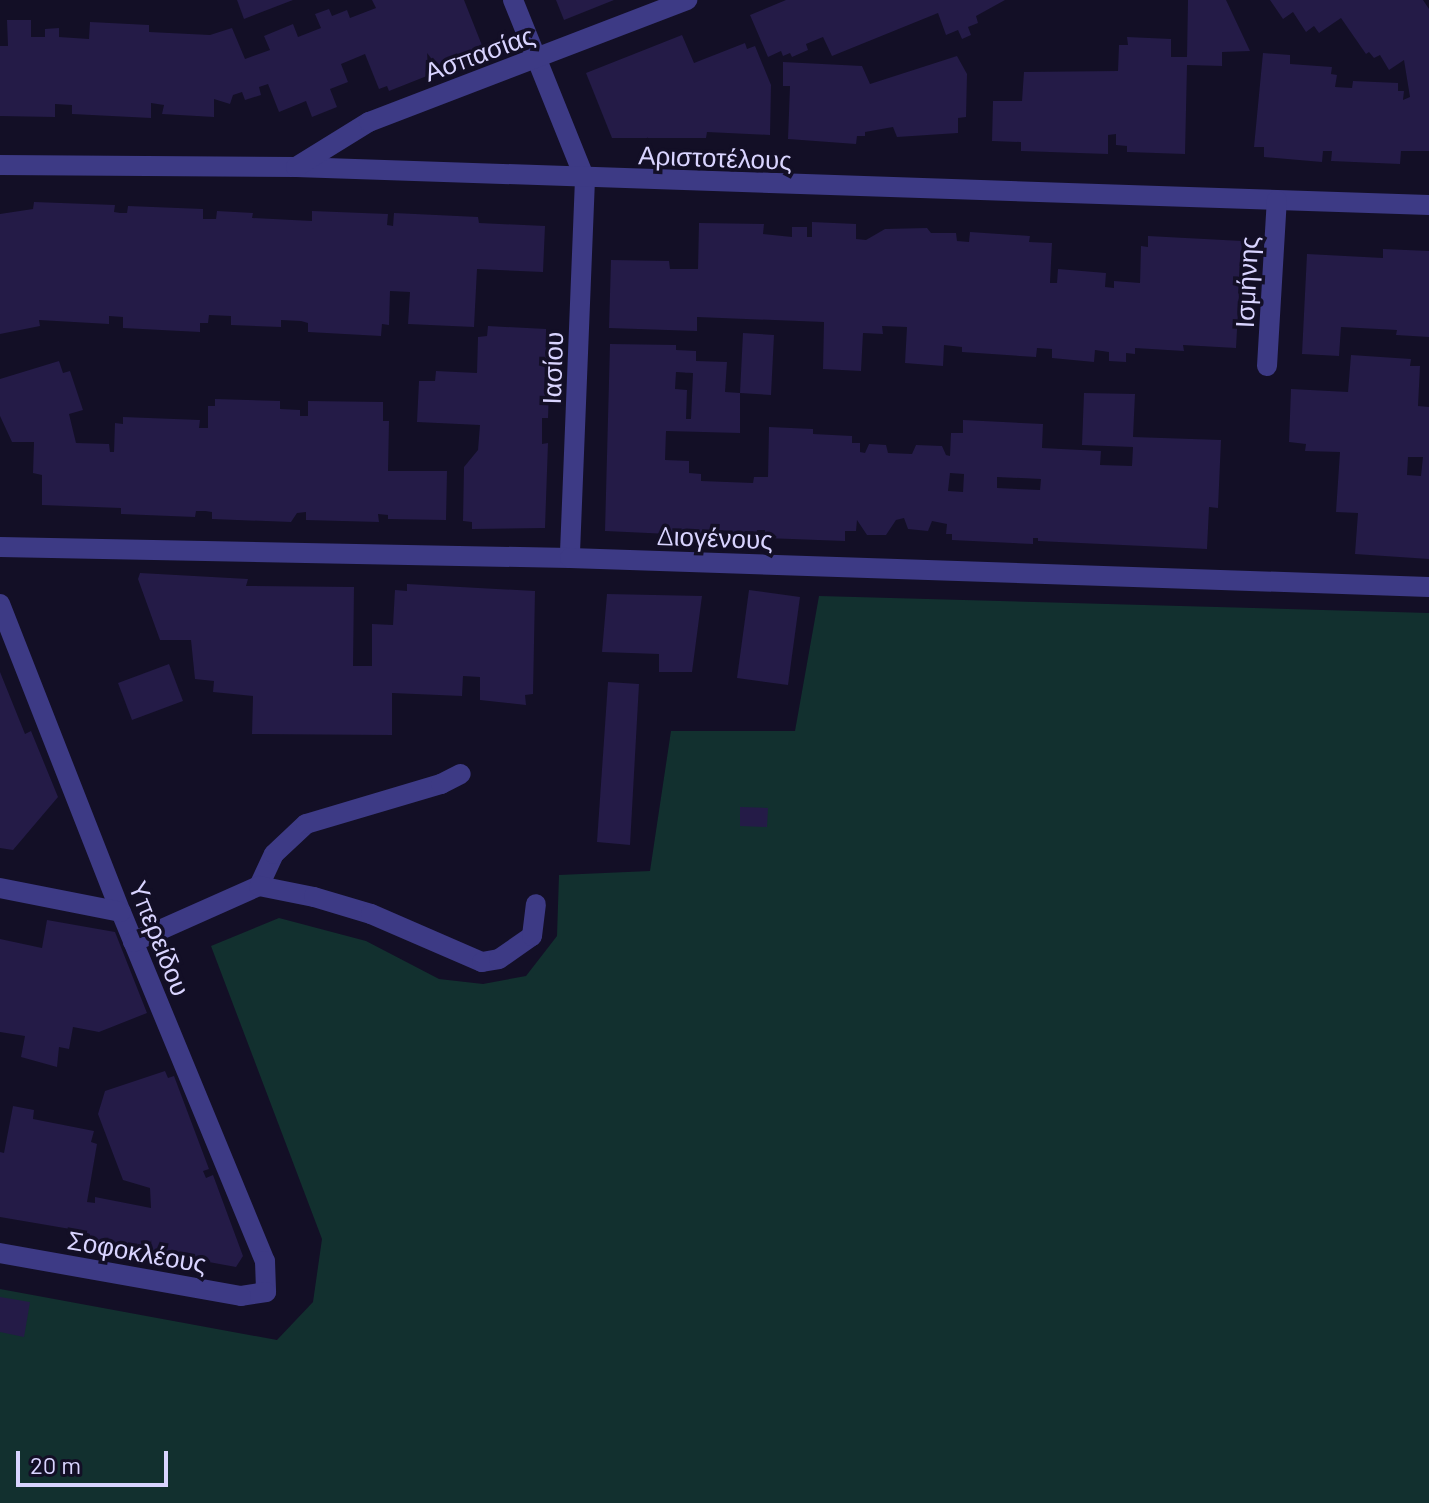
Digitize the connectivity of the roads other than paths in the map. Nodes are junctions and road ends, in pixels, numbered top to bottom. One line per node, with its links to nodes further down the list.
1 (513, 0): 3 (street)
2 (687, 0): 3 (street, Ασπασίας)
3 (537, 60): 5 (street, Ασπασίας); 6 (street)
4 (0, 165): 5 (street, Αριστοτέλους)
5 (296, 167): 6 (street, Αριστοτέλους)
6 (585, 179): 7 (street, Αριστοτέλους); 11 (street, Ιασίου)
7 (1277, 200): 8 (street, Αριστοτέλους); 9 (street, Ισμήνης)
8 (1429, 205)
9 (1267, 366)
10 (0, 547): 11 (street, Διογένους)
11 (570, 558): 12 (street, Διογένους)
12 (1429, 587)
13 (0, 604): 18 (street, Υπερείδου)
14 (461, 774): 15 (street)
15 (259, 886): 17 (street); 19 (street)
16 (0, 888): 18 (street)
17 (536, 904)
18 (121, 912): 19 (street, Υπερείδου)
19 (133, 942): 21 (street, Υπερείδου)
20 (0, 1253): 21 (street, Σοφοκλέους)
21 (266, 1292)

